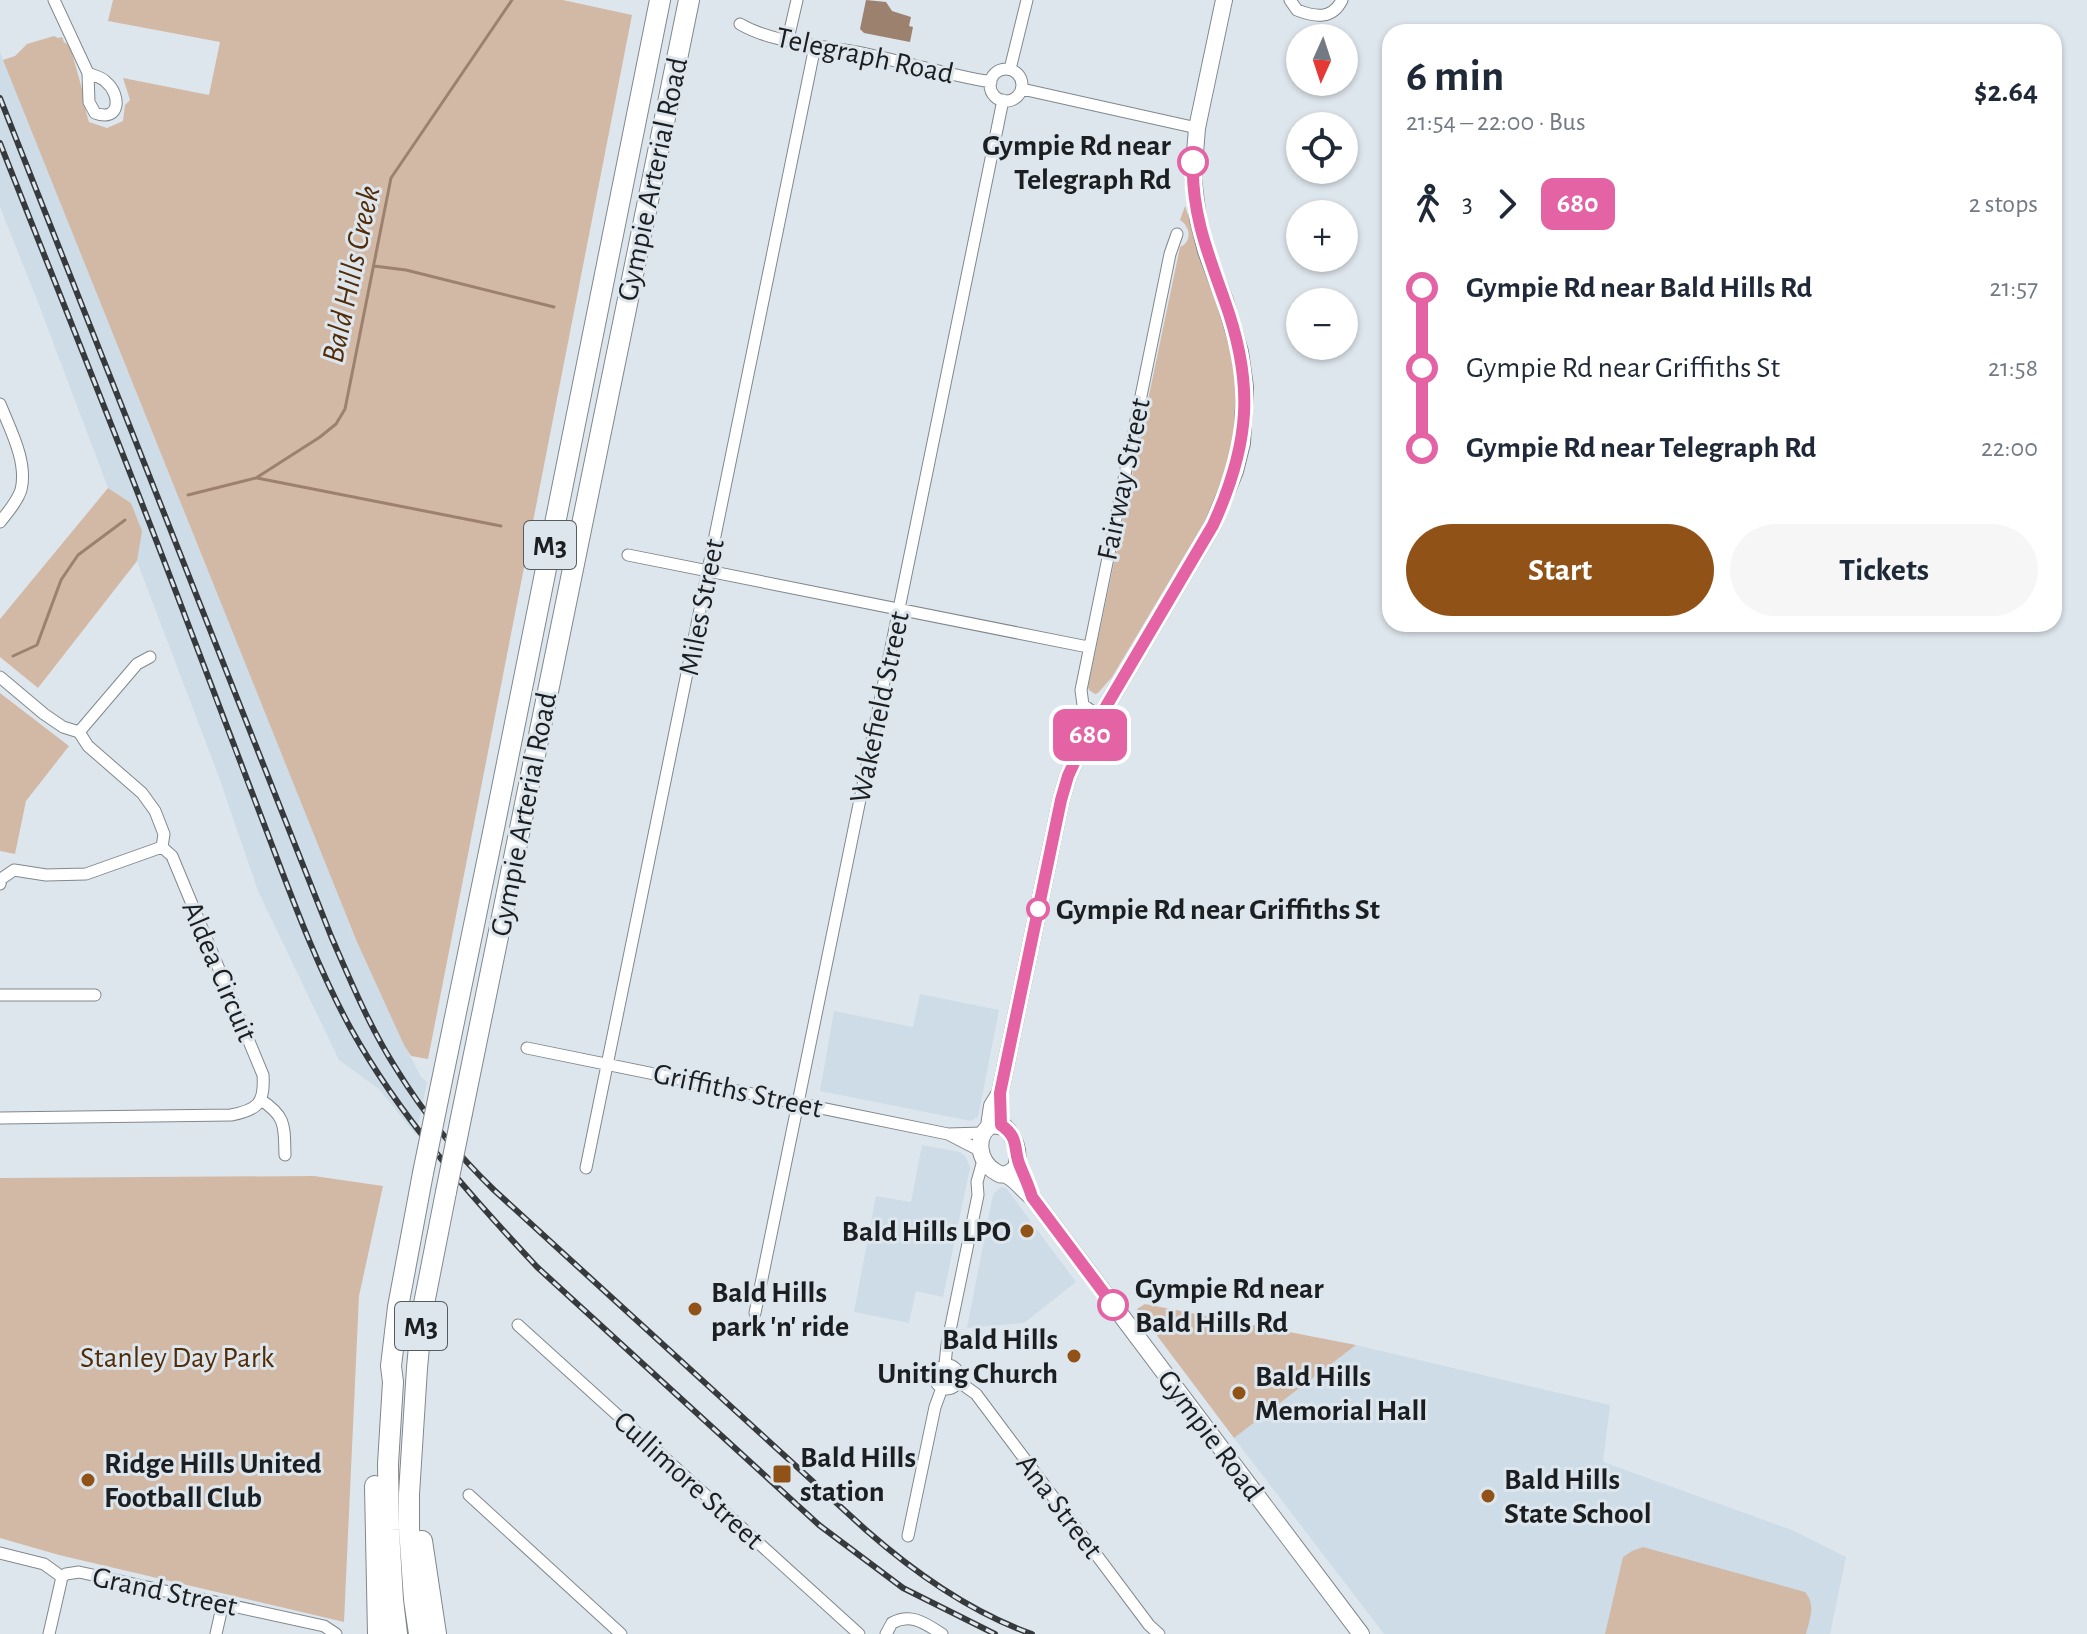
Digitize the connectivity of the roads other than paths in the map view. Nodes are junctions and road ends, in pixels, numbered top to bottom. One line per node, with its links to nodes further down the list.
1 (54, 0): 13 (street)
2 (660, 0): 48 (highway, Gympie Arterial Road / M3, bridge)
3 (689, 0): 51 (highway, Gympie Arterial Road / M3, bridge)
4 (797, 0): 10 (street)
5 (1027, 0): 12 (street)
6 (1224, 0): 17 (main road)
7 (1290, 0): 8 (street)
8 (1342, 0)
9 (740, 24): 10 (street, Telegraph Road)
10 (788, 39): 11 (street, Telegraph Road)
11 (815, 46): 14 (street, Telegraph Road); 22 (street, Miles Street)
12 (1010, 69): 14 (street); 15 (street)
13 (88, 73)
14 (991, 82): 16 (street)
15 (1022, 89): 16 (street); 17 (street)
16 (1003, 100): 23 (street, Wakefield Street)
17 (1197, 128): 27 (main road)
18 (1177, 234): 24 (street, Fairway Street)
19 (0, 404): 20 (street)
20 (0, 522)
21 (628, 555): 22 (street)
22 (709, 570): 23 (street); 34 (street, Miles Street)
23 (899, 609): 24 (street); 36 (street, Wakefield Street)
24 (1088, 647): 27 (street, Fairway Street)
25 (150, 657): 28 (street)
26 (0, 677): 28 (street, Aldea Circuit)
27 (1101, 717): 38 (main road)
28 (79, 732): 29 (street, Aldea Circuit)
29 (162, 847): 30 (street); 35 (street, Aldea Circuit)
30 (0, 884)
31 (0, 995): 32 (street)
32 (95, 995)
33 (527, 1048): 34 (street, Griffiths Street)
34 (608, 1063): 36 (street, Griffiths Street); 42 (street, Miles Street)
35 (261, 1100): 37 (street); 41 (street)
36 (798, 1103): 39 (street, Griffiths Street); 45 (street, Wakefield Street)
37 (0, 1118)
38 (991, 1128): 39 (street, Griffiths Street); 40 (main road); 43 (main road)
39 (948, 1134): 40 (street, Griffiths Street)
40 (982, 1154): 43 (main road); 44 (street)
41 (285, 1155)
42 (586, 1168)
43 (1007, 1170): 44 (street); 69 (main road, Gympie Road)
44 (978, 1195): 47 (street)
45 (755, 1313)
46 (518, 1325): 65 (street, Cullimore Street)
47 (945, 1364): 49 (street); 50 (street)
48 (391, 1366): 60 (highway); 61 (highway, Gympie Arterial Road / M3)
49 (959, 1382): 50 (street); 68 (street, Ana Street)
50 (942, 1388): 53 (street)
51 (412, 1463): 62 (highway, Gympie Arterial Road / M3); 63 (highway)
52 (469, 1495): 64 (street)
53 (908, 1536)
54 (0, 1553): 55 (street, Grand Street)
55 (62, 1577): 56 (street, Grand Street); 58 (street)
56 (223, 1603): 57 (street, Grand Street); 59 (street)
57 (335, 1633)
58 (49, 1634)
59 (216, 1634)
60 (378, 1634)
61 (397, 1634)
62 (419, 1634)
63 (436, 1634)
64 (621, 1634)
65 (859, 1634)
66 (886, 1634): 67 (street)
67 (942, 1634)
68 (1159, 1634)
69 (1361, 1634)

